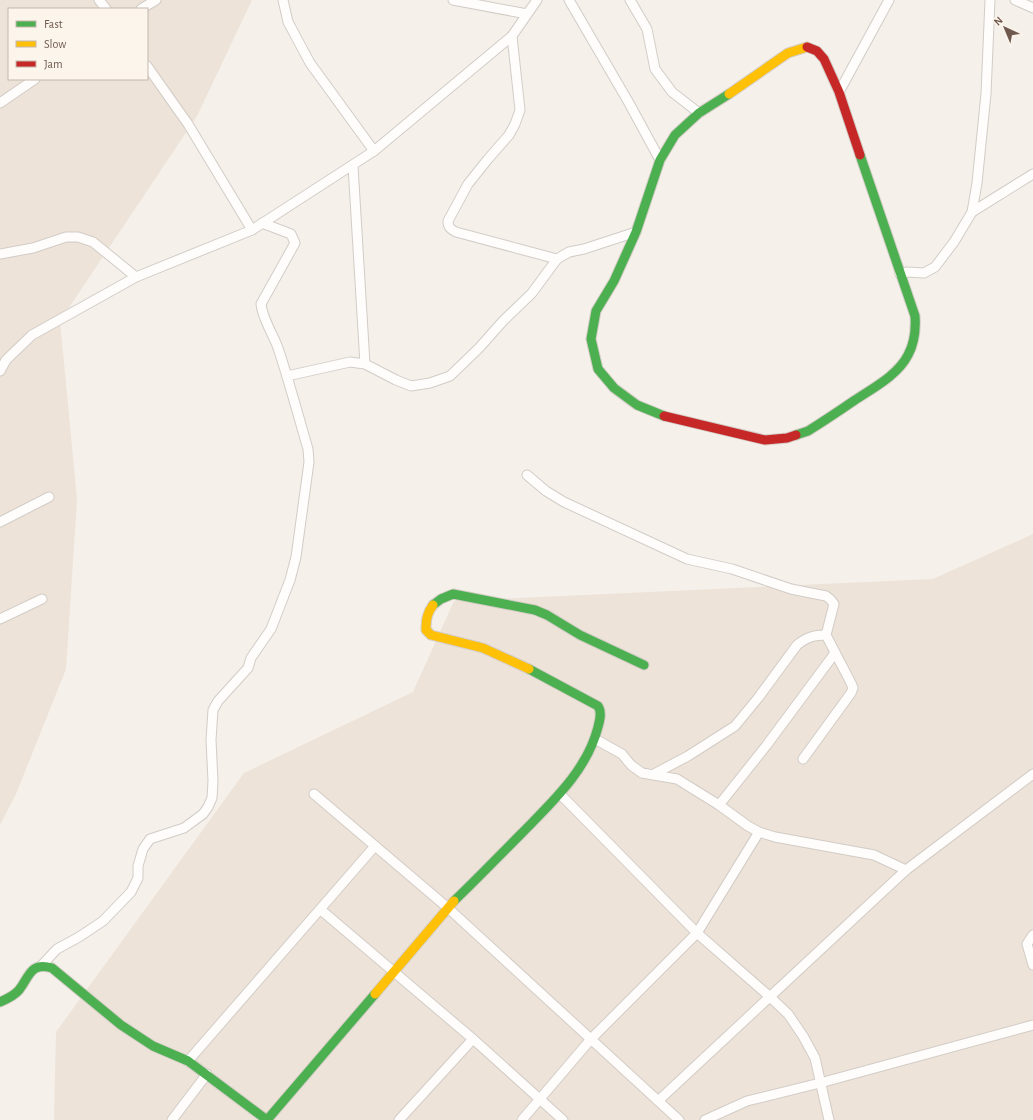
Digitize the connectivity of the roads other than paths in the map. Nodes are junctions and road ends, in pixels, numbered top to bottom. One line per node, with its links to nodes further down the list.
1 (99, 0): 11 (street)
2 (156, 0): 12 (street)
3 (282, 0): 21 (street)
4 (452, 0): 14 (street)
5 (537, 0): 14 (street)
6 (569, 0): 22 (street)
7 (630, 0): 20 (street)
8 (888, 0): 18 (street)
9 (990, 0): 25 (street)
10 (1015, 0): 13 (street)
11 (105, 8)
12 (143, 8)
13 (1033, 8)
14 (527, 14): 15 (street)
15 (512, 36): 21 (street); 30 (street)
16 (148, 67): 27 (street)
17 (34, 80): 19 (street)
18 (839, 92): 20 (street); 31 (street)
19 (0, 103)
20 (700, 113): 22 (street)
21 (374, 151): 23 (street)
22 (660, 160): 28 (street)
23 (353, 166): 26 (street); 33 (street)
24 (1033, 174): 25 (street)
25 (972, 212): 31 (street)
26 (262, 223): 27 (street); 35 (street)
27 (252, 230): 32 (street)
28 (636, 232): 30 (street); 31 (street)
29 (0, 254): 32 (street)
30 (557, 259): 33 (street)
31 (900, 274)
32 (136, 277): 34 (street)
33 (365, 364): 35 (street)
34 (0, 371)
35 (287, 376): 59 (street)
36 (527, 475): 41 (street)
37 (49, 496): 38 (street)
38 (0, 522)
39 (42, 599): 40 (street)
40 (0, 619)
41 (826, 635): 42 (street); 46 (street)
42 (835, 653): 45 (street); 50 (street)
43 (644, 665): 44 (street)
44 (595, 739): 46 (street); 49 (street)
45 (803, 759)
46 (654, 774): 50 (street)
47 (1033, 774): 53 (street)
48 (314, 794): 52 (street)
49 (560, 794): 54 (street); 56 (street)
50 (719, 805): 51 (street)
51 (759, 832): 53 (street); 56 (street)
52 (375, 846): 54 (street); 55 (street)
53 (906, 870): 61 (street)
54 (448, 908): 60 (street); 65 (street)
55 (321, 910): 60 (street); 66 (street)
56 (697, 933): 61 (street); 65 (street)
57 (1033, 935): 58 (street)
58 (1033, 965)
59 (41, 966): 62 (street); 66 (street)
60 (393, 971): 64 (street); 67 (street)
61 (770, 996): 68 (street); 70 (street)
62 (0, 1002)
63 (1033, 1024): 68 (street)
64 (473, 1039): 69 (street); 72 (street)
65 (591, 1039): 69 (street); 70 (street)
66 (188, 1061): 67 (street)
67 (207, 1074): 71 (street)
68 (820, 1083): 76 (street); 77 (street)
69 (540, 1098): 73 (street); 74 (street)
70 (658, 1101): 75 (street)
71 (172, 1120)
72 (399, 1120)
73 (522, 1120)
74 (563, 1120)
75 (680, 1120)
76 (705, 1120)
77 (830, 1120)

